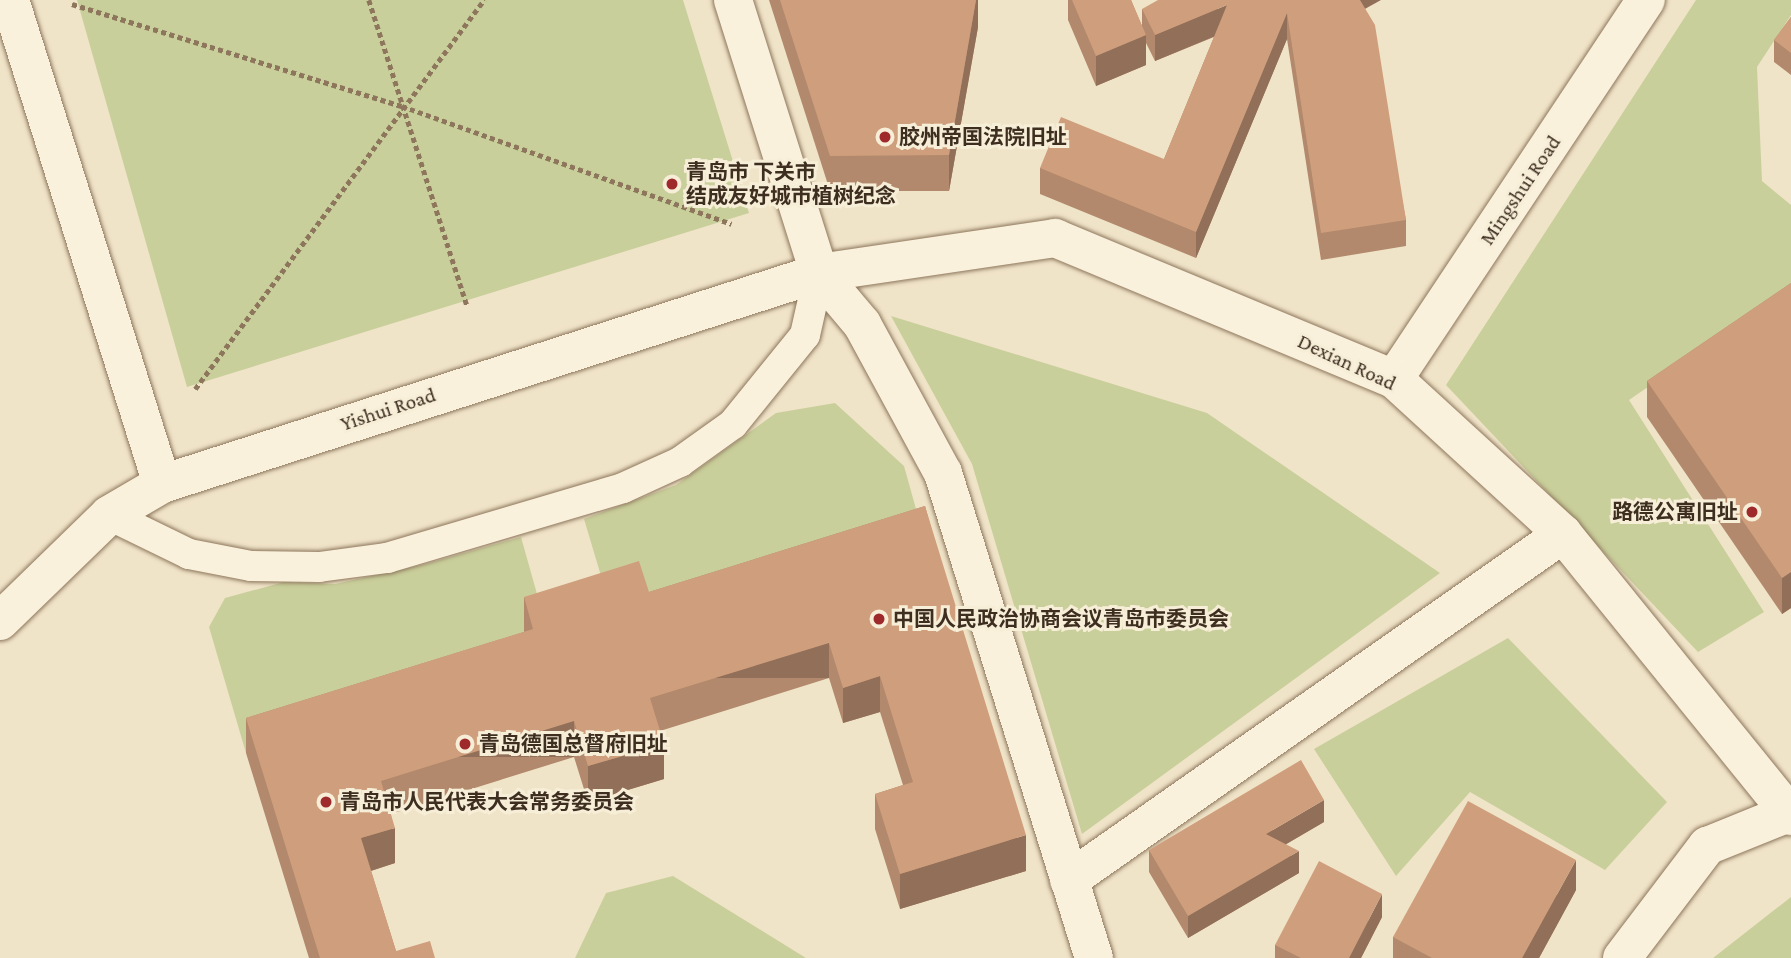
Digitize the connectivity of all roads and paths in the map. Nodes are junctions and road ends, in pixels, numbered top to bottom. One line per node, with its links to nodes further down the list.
1 (10, 0): 13 (street)
2 (369, 0): 7 (path)
3 (484, 0): 7 (path)
4 (733, 0): 9 (street)
5 (1646, 0): 11 (street, Mingshui Road)
6 (72, 4): 7 (path)
7 (402, 106): 8 (path); 10 (path); 12 (path)
8 (730, 224)
9 (819, 273): 11 (street, Dexian Road); 13 (street, Yishui Road); 14 (lane); 18 (street)
10 (467, 306)
11 (1394, 379): 15 (street, Dexian Road)
12 (195, 389)
13 (162, 484): 14 (street, Yishui Road)
14 (109, 516): 16 (street, Yishui Road)
15 (1563, 534): 17 (street, Dexian Road); 18 (street)
16 (0, 621)
17 (1790, 813): 20 (street)
18 (1069, 880): 19 (street)
19 (1094, 958)
20 (1622, 958)

